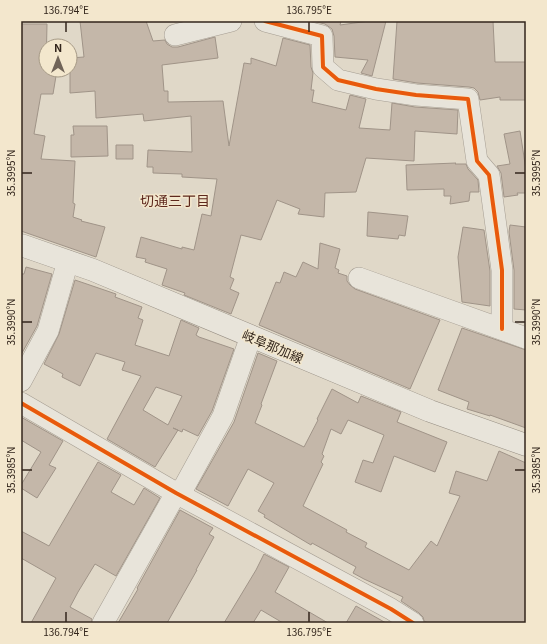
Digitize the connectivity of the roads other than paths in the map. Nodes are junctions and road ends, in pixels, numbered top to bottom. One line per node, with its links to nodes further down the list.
1 (231, 21): 3 (street)
2 (265, 21): 7 (street)
3 (175, 35)
4 (21, 245): 5 (main road, 岐阜那加線)
5 (68, 261): 8 (main road, 岐阜那加線); 10 (street)
6 (359, 278): 7 (street)
7 (502, 329): 9 (street)
8 (250, 336): 12 (main road, 岐阜那加線); 13 (street)
9 (526, 338)
10 (21, 381)
11 (21, 403): 13 (street)
12 (526, 445)
13 (176, 493): 14 (street); 15 (street)
14 (387, 616): 16 (street)
15 (103, 623)
16 (412, 623)

